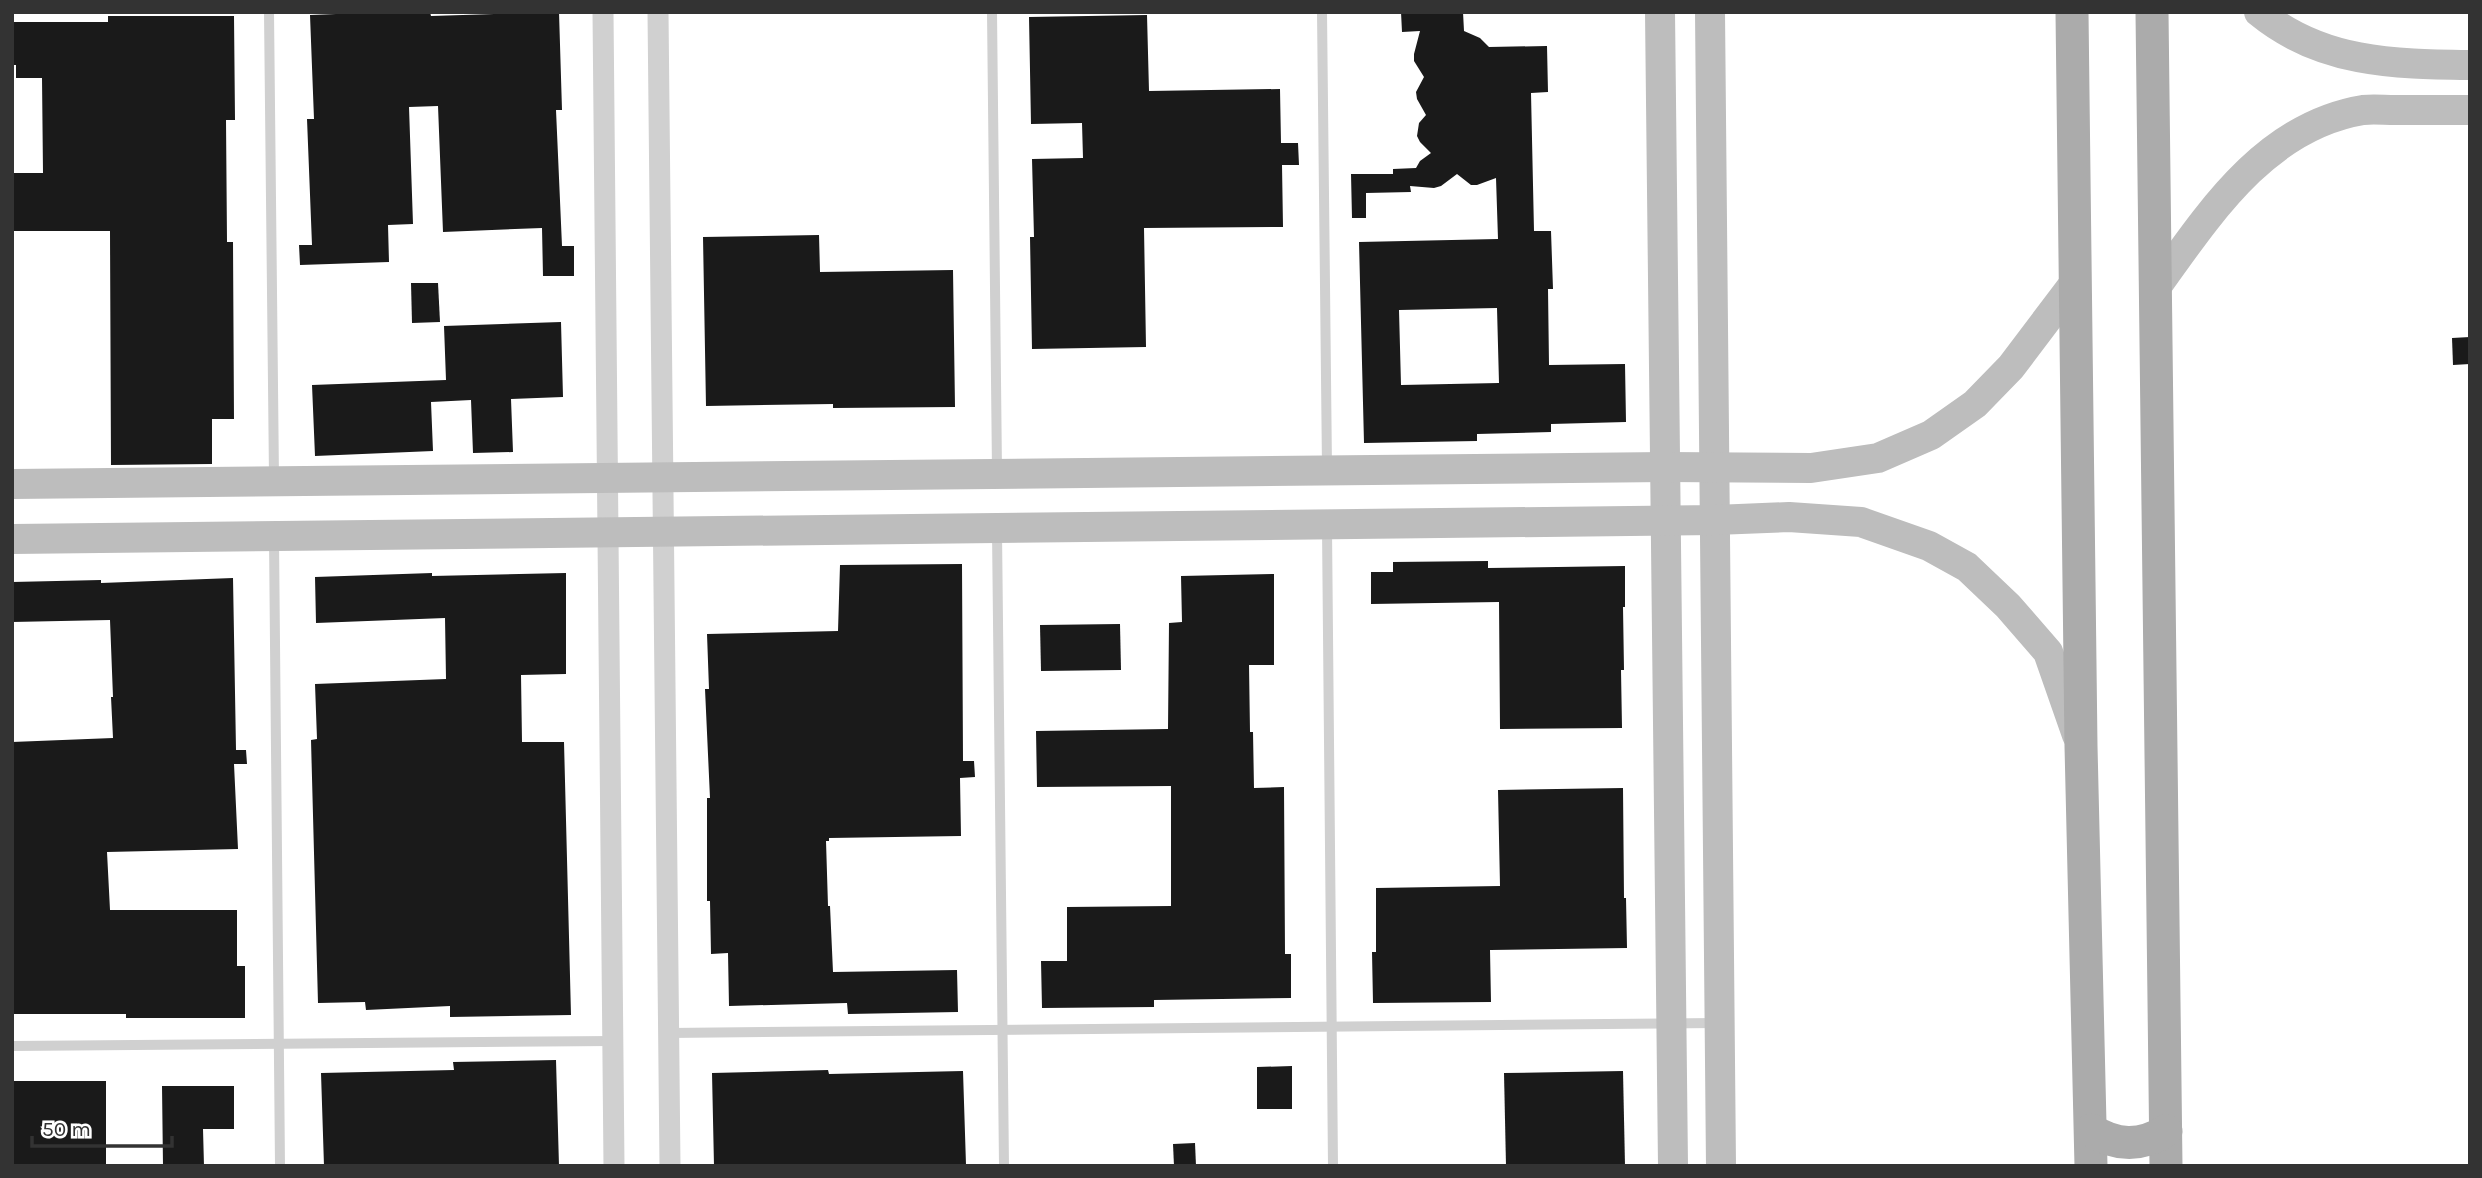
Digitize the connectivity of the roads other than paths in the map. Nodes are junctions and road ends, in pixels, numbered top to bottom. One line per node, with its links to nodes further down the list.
1 (269, 12): 21 (lane)
2 (603, 12): 20 (street)
3 (658, 12): 19 (street)
4 (992, 12): 18 (lane)
5 (1322, 12): 17 (lane)
6 (1660, 12): 15 (street)
7 (1710, 12): 16 (street)
8 (2072, 12): 13 (main road)
9 (2152, 12): 14 (main road)
10 (2259, 12): 11 (street)
11 (2470, 65)
12 (2470, 110): 14 (street)
13 (2076, 281): 16 (street); 31 (main road)
14 (2157, 286): 41 (main road)
15 (1665, 467): 16 (street); 17 (street); 24 (street)
16 (1714, 467): 23 (street)
17 (1327, 470): 18 (street)
18 (997, 474): 19 (street)
19 (663, 477): 20 (street); 27 (street)
20 (607, 478): 21 (street); 28 (street)
21 (274, 481): 22 (street)
22 (12, 484)
23 (1715, 520): 24 (street); 31 (street); 32 (street)
24 (1666, 521): 25 (street); 33 (street)
25 (1327, 525): 26 (street); 34 (lane)
26 (997, 529): 27 (street); 35 (lane)
27 (663, 532): 28 (street); 36 (street)
28 (608, 533): 29 (street); 37 (street)
29 (274, 537): 30 (street); 38 (lane)
30 (12, 540)
31 (2081, 746): 40 (main road)
32 (1720, 1023): 33 (lane); 48 (street)
33 (1671, 1024): 34 (lane); 47 (street)
34 (1332, 1027): 35 (lane); 46 (lane)
35 (1002, 1030): 36 (lane); 45 (lane)
36 (669, 1033): 44 (street)
37 (613, 1041): 38 (lane); 43 (street)
38 (279, 1044): 39 (lane); 42 (lane)
39 (12, 1046)
40 (2091, 1130): 41 (main road); 49 (main road)
41 (2165, 1131): 50 (main road)
42 (280, 1166)
43 (614, 1166)
44 (670, 1166)
45 (1004, 1166)
46 (1333, 1166)
47 (1673, 1166)
48 (1721, 1166)
49 (2091, 1166)
50 (2166, 1166)

